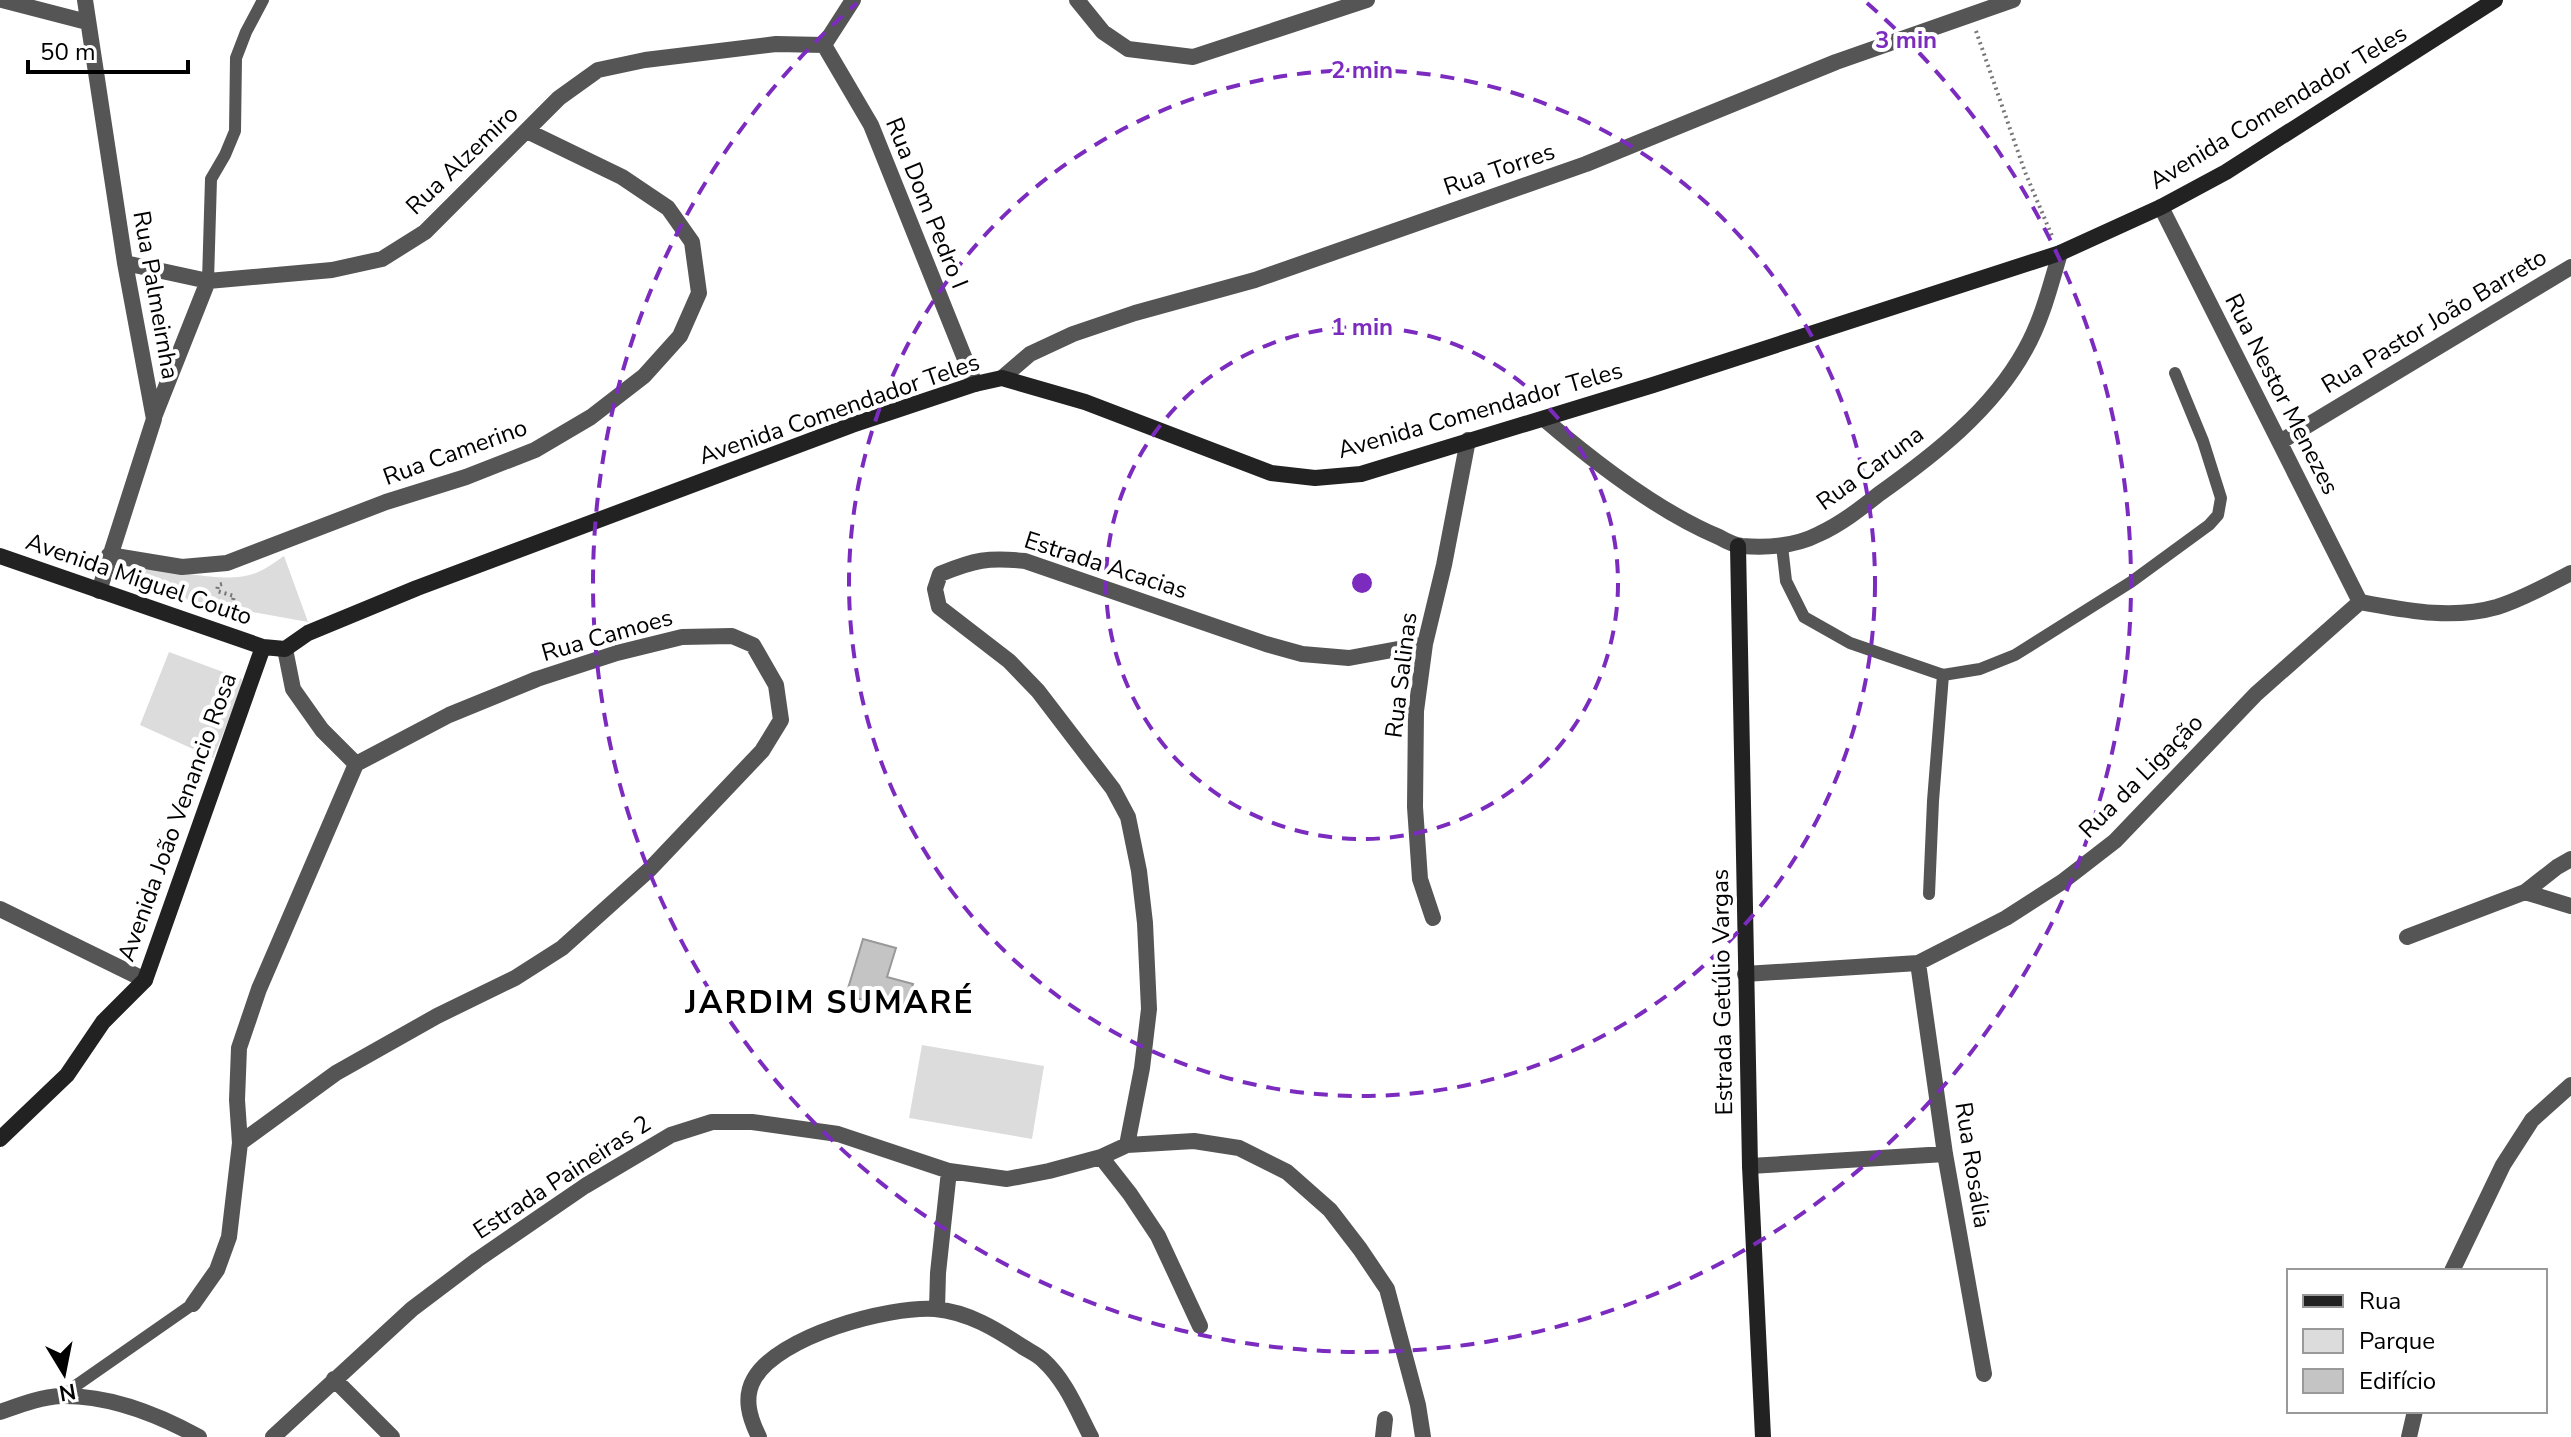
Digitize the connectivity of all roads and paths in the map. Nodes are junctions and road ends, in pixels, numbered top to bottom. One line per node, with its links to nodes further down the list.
1 (2, 0): 10 (street)
2 (85, 0): 10 (street, Rua Palmeirnha)
3 (263, 0): 17 (lane)
4 (853, 0): 11 (street)
5 (1077, 0): 6 (street)
6 (1367, 0)
7 (2013, 0): 9 (street, Rua Torres)
8 (2495, 0): 13 (main road, Avenida Comendador Teles)
9 (1970, 13): 14 (path); 19 (street, Rua Torres)
10 (87, 22): 15 (street, Rua Palmeirnha)
11 (824, 45): 12 (street, Rua Alzemiro); 20 (street, Rua Dom Pedro I)
12 (527, 131): 17 (street, Rua Alzemiro); 29 (street, Rua Camerino)
13 (2161, 207): 14 (main road, Avenida Comendador Teles); 24 (street, Rua Nestor Menezes)
14 (2060, 253): 22 (main road, Avenida Comendador Teles); 26 (street, Rua Caruna)
15 (125, 263): 17 (street, Rua Alzemiro); 21 (street, Rua Palmeirnha)
16 (2571, 267): 24 (street, Rua Pastor João Barreto)
17 (208, 281): 21 (street)
18 (2175, 373): 37 (lane)
19 (1002, 378): 20 (main road, Avenida Comendador Teles); 23 (main road, Avenida Comendador Teles)
20 (975, 384): 36 (main road, Avenida Comendador Teles)
21 (154, 419): 27 (street, Rua Palmeirnha)
22 (1544, 419): 23 (main road, Avenida Comendador Teles); 25 (street, Rua Caruna)
23 (1468, 440): 34 (street, Rua Salinas)
24 (2280, 442): 32 (street, Rua Nestor Menezes)
25 (1738, 546): 26 (street, Rua Caruna); 47 (main road, Estrada Getúlio Vargas)
26 (1782, 546): 37 (lane)
27 (109, 555): 29 (street, Rua Camerino); 31 (street, Rua Palmeirnha)
28 (0, 556): 31 (main road, Avenida Miguel Couto)
29 (227, 563): 33 (path)
30 (2571, 573): 32 (street)
31 (99, 591): 33 (main road, Avenida Miguel Couto)
32 (2360, 602): 46 (street, Rua da Ligação)
33 (226, 633): 35 (main road, Avenida Miguel Couto)
34 (1425, 644): 44 (street, Rua Salinas); 52 (street, Estrada Acacias)
35 (263, 647): 36 (main road); 48 (main road, Avenida João Venancio Rosa)
36 (285, 649): 38 (street)
37 (1943, 675): 41 (lane)
38 (356, 764): 51 (street); 51 (street, Rua Camoes)
39 (2571, 859): 40 (street)
40 (2525, 892): 42 (street); 45 (street)
41 (1929, 894)
42 (2571, 906)
43 (0, 909): 48 (street)
44 (1433, 918)
45 (2407, 937)
46 (1918, 963): 47 (street, Rua da Ligação); 53 (street, Rua Rosália)
47 (1745, 974): 55 (main road, Estrada Getúlio Vargas)
48 (145, 980): 50 (main road, Avenida João Venancio Rosa)
49 (2571, 1085): 57 (street)
50 (0, 1139)
51 (240, 1143): 58 (street)
52 (1127, 1145): 54 (street, Estrada Paineiras 2); 73 (street, Estrada Paineiras 2)
53 (1945, 1154): 55 (street); 61 (street, Rua Rosália)
54 (1101, 1157): 56 (street, Estrada Paineiras 2); 60 (street)
55 (1750, 1166): 74 (main road, Estrada Getúlio Vargas)
56 (949, 1171): 59 (street); 62 (street, Estrada Paineiras 2)
57 (2453, 1269)
58 (193, 1304): 63 (lane)
59 (937, 1309): 70 (street); 71 (street)
60 (1200, 1326)
61 (1984, 1374)
62 (334, 1379): 68 (street, Estrada Paineiras 2); 69 (street)
63 (61, 1396): 64 (street); 67 (street)
64 (0, 1412)
65 (2415, 1413): 75 (street)
66 (1385, 1419): 72 (street)
67 (199, 1437)
68 (273, 1437)
69 (392, 1437)
70 (759, 1437)
71 (1091, 1437)
72 (1383, 1437)
73 (1423, 1437)
74 (1763, 1437)
75 (2409, 1437)

